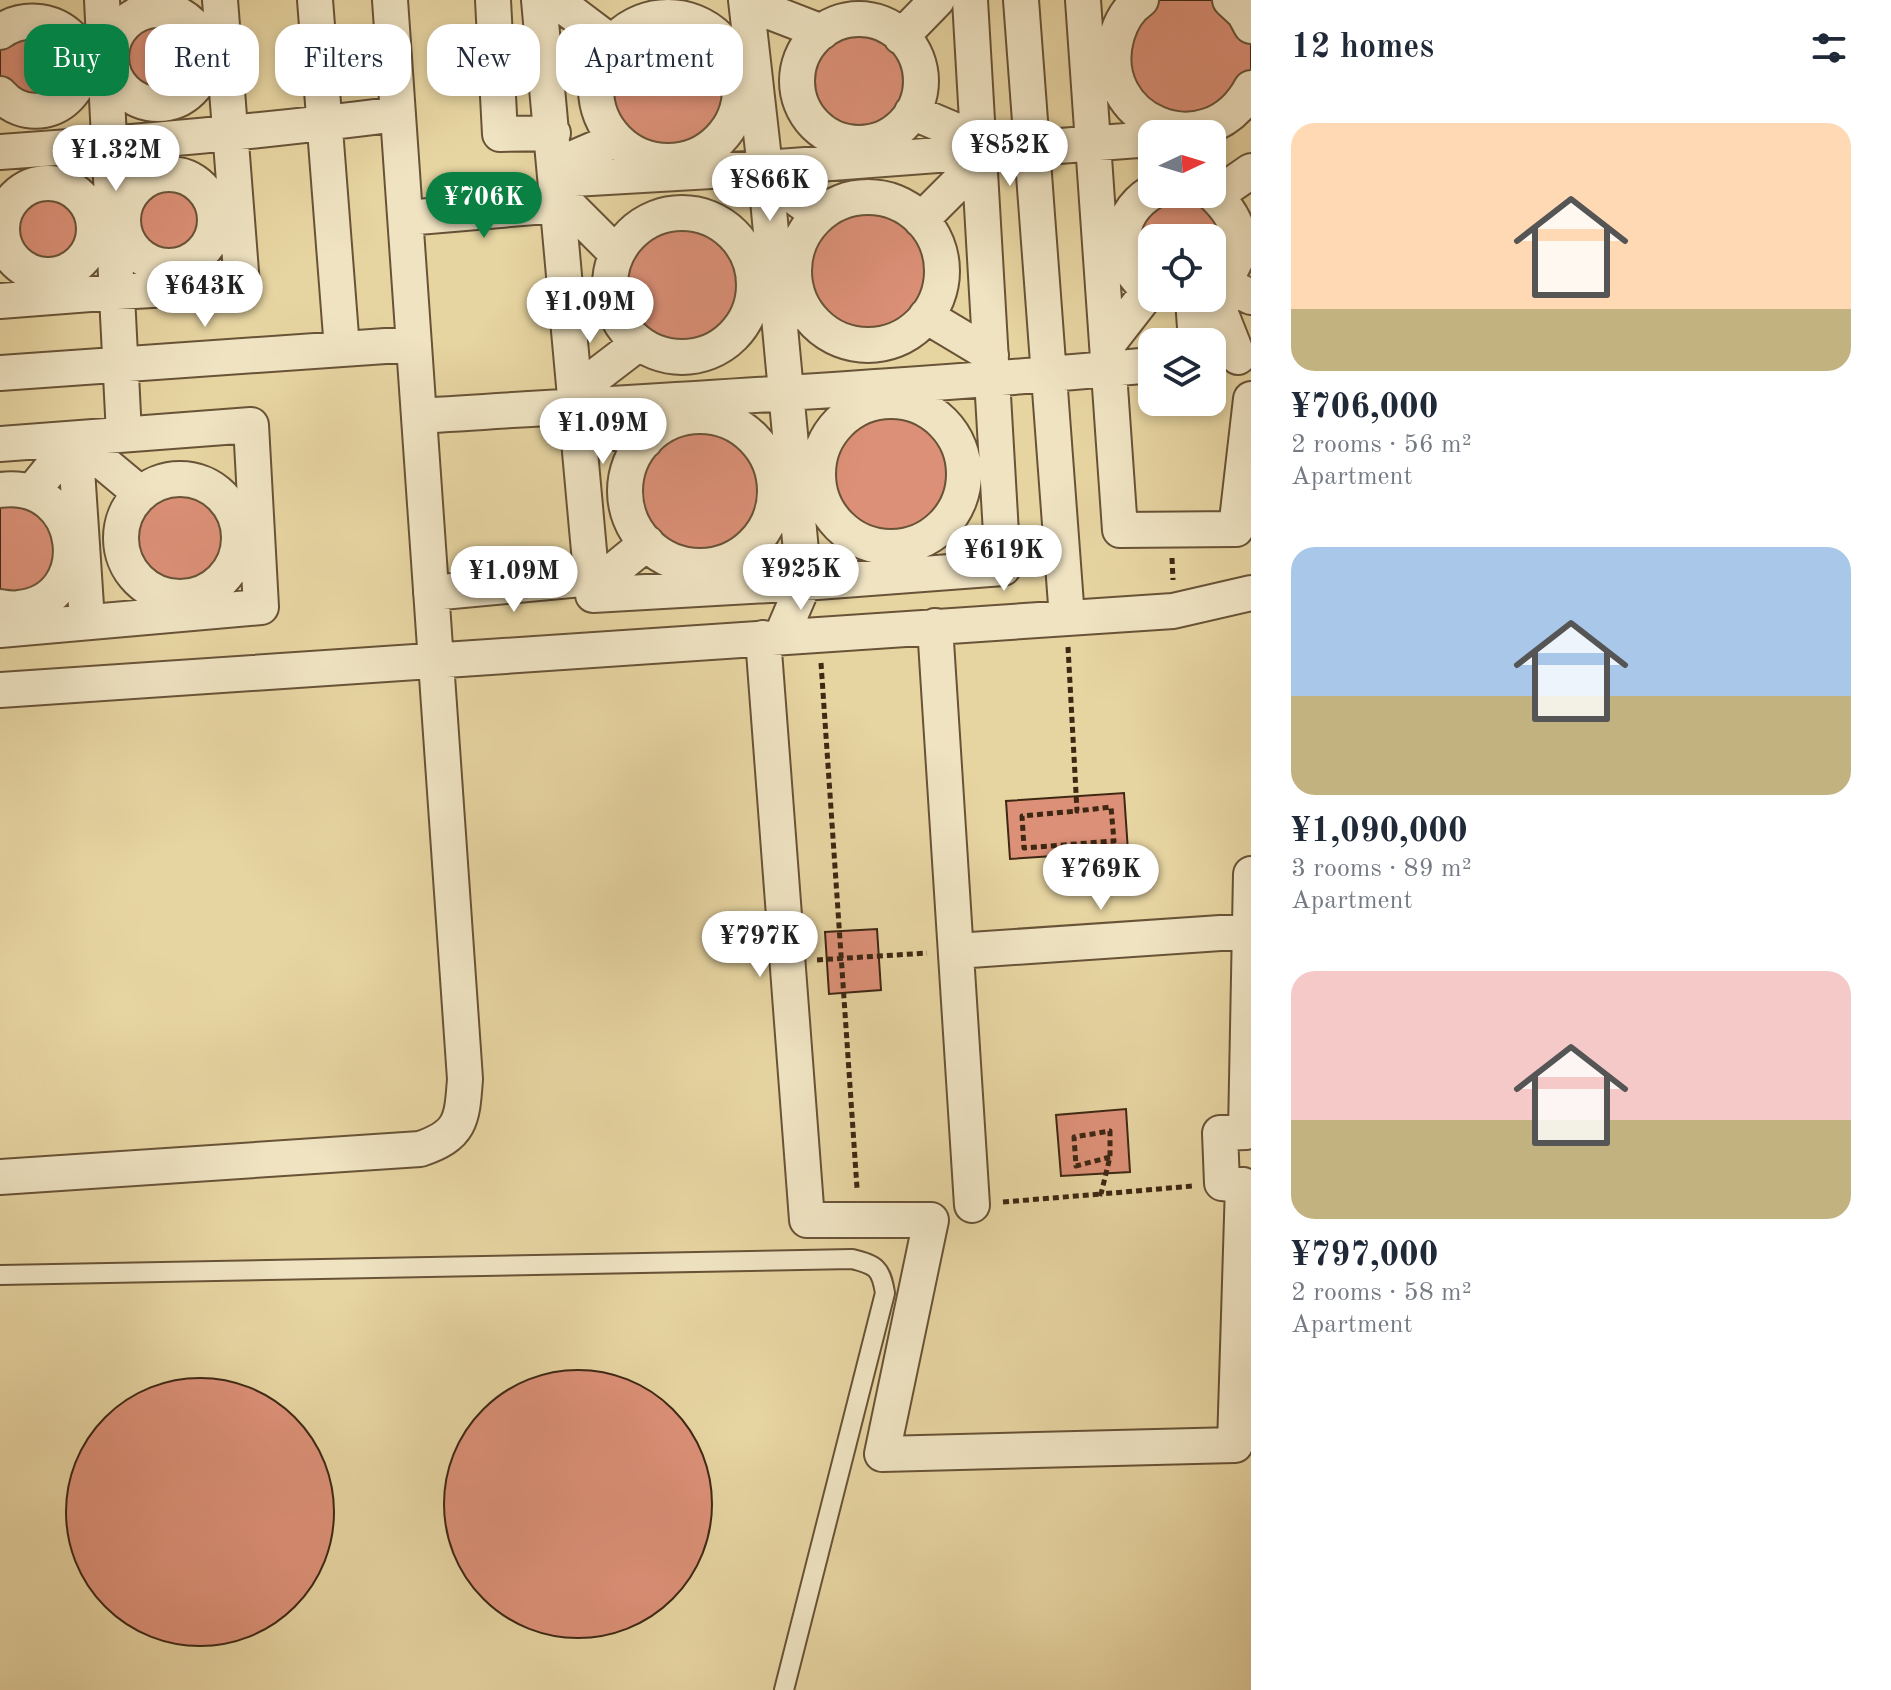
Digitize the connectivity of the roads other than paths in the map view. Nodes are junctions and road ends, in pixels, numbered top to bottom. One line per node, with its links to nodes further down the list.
1 (92, 0): 18 (street)
2 (102, 0): 19 (street)
3 (220, 0): 22 (street)
4 (315, 0): 50 (street)
5 (390, 0): 47 (street)
6 (493, 0): 67 (street)
7 (539, 0): 43 (street)
8 (555, 0): 23 (street)
9 (937, 0): 29 (street)
10 (970, 0): 31 (street)
11 (1021, 0): 59 (street)
12 (1083, 0): 30 (street)
13 (741, 1): 26 (street); 28 (street); 35 (street)
14 (1129, 3): 30 (street)
15 (156, 8): 20 (street); 21 (street)
16 (663, 8): 24 (street); 25 (street)
17 (858, 10): 28 (street); 29 (street)
18 (44, 14): 27 (street)
19 (101, 24)
20 (127, 24)
21 (189, 24)
22 (217, 24)
23 (587, 24)
24 (636, 24)
25 (698, 24)
26 (712, 24)
27 (0, 32)
28 (822, 32): 33 (street)
29 (901, 37): 41 (street)
30 (1101, 63): 48 (street); 57 (street)
31 (975, 77): 41 (street); 61 (street)
32 (743, 78): 35 (street)
33 (798, 86): 35 (street); 52 (street)
34 (129, 87): 42 (street)
35 (748, 87): 54 (street); 64 (street)
36 (66, 96): 45 (street)
37 (103, 96): 58 (street)
38 (223, 96): 53 (street)
39 (580, 96): 43 (street)
40 (595, 96): 56 (street)
41 (916, 96): 61 (street); 63 (street)
42 (164, 97): 53 (street); 55 (street); 58 (street)
43 (549, 98): 67 (street)
44 (2, 101): 45 (street)
45 (53, 106): 58 (street); 60 (street)
46 (1249, 107): 49 (street)
47 (398, 114): 50 (street); 80 (street)
48 (1140, 120)
49 (1223, 120)
50 (324, 124): 53 (street); 108 (street)
51 (1138, 127): 57 (street)
52 (819, 129): 63 (street); 64 (street)
53 (231, 130): 55 (street); 68 (street); 78 (street)
54 (722, 137): 56 (street); 64 (street)
55 (169, 138): 58 (street); 68 (street)
56 (615, 140): 67 (street)
57 (1093, 140): 59 (street); 85 (street)
58 (109, 146): 60 (street); 71 (street); 72 (street); 83 (street)
59 (1032, 148): 61 (street); 116 (street)
60 (44, 149): 62 (street); 69 (street)
61 (979, 151): 63 (street); 81 (street); 90 (street)
62 (0, 152)
63 (865, 152): 64 (street); 74 (street)
64 (765, 171): 66 (street); 79 (street); 82 (street); 94 (street)
65 (1251, 171): 70 (street)
66 (682, 173): 67 (street); 77 (street)
67 (556, 176): 80 (street); 87 (street); 98 (street)
68 (184, 179): 71 (street); 78 (street)
69 (46, 183): 72 (street); 73 (street)
70 (1226, 187)
71 (133, 192): 83 (street)
72 (78, 194): 83 (street)
73 (5, 197): 86 (street)
74 (866, 197): 79 (street); 81 (street)
75 (1138, 203): 85 (street)
76 (1226, 206): 84 (street)
77 (688, 213): 82 (street); 87 (street)
78 (226, 215): 88 (street); 91 (street)
79 (819, 215): 94 (street)
80 (406, 218): 106 (street)
81 (921, 220): 89 (street)
82 (729, 230): 94 (street)
83 (117, 234): 88 (street); 92 (street); 96 (street)
84 (1245, 240): 93 (street)
85 (1112, 248): 95 (street); 110 (street)
86 (5, 252): 92 (street)
87 (617, 254): 97 (street)
88 (186, 268): 91 (street); 91 (street); 96 (street)
89 (941, 269): 90 (street); 102 (street)
90 (986, 269): 115 (street)
91 (241, 276)
92 (62, 278): 96 (street); 99 (street)
93 (1226, 279)
94 (775, 281): 103 (street); 104 (street); 118 (street)
95 (1138, 282)
96 (116, 286): 113 (street)
97 (611, 291): 98 (street); 105 (street)
98 (566, 296): 120 (street)
99 (0, 301)
100 (1142, 312): 110 (street)
101 (1220, 312): 111 (street)
102 (926, 316): 107 (street); 115 (street)
103 (830, 334): 107 (street); 118 (street)
104 (731, 340): 109 (street); 118 (street)
105 (639, 343): 109 (street); 120 (street)
106 (414, 344): 108 (street); 123 (street)
107 (882, 344): 117 (street)
108 (342, 349): 113 (street)
109 (695, 356): 121 (street)
110 (1108, 357): 112 (street); 116 (street); 119 (street)
111 (1234, 358)
112 (1138, 362)
113 (119, 364): 114 (street); 126 (street)
114 (0, 373)
115 (992, 374): 116 (street); 117 (street); 122 (street); 146 (street)
116 (1049, 375): 158 (street)
117 (885, 394): 118 (street); 122 (street); 125 (street)
118 (786, 395): 121 (street); 125 (street); 128 (street); 133 (street)
119 (1251, 399)
120 (576, 406): 121 (street); 123 (street); 130 (street); 138 (street)
121 (697, 408): 128 (street); 130 (street)
122 (931, 414): 140 (street)
123 (419, 416): 152 (street)
124 (172, 430): 126 (street); 127 (street); 132 (street)
125 (832, 432): 133 (street)
126 (124, 434): 129 (street)
127 (251, 436): 134 (street); 141 (street)
128 (753, 437): 133 (street)
129 (75, 439): 131 (street); 135 (street); 137 (street); 144 (street)
130 (645, 441): 136 (street)
131 (4, 444): 135 (street)
132 (175, 479): 134 (street); 137 (street)
133 (796, 483): 139 (street); 148 (street); 149 (street)
134 (211, 488): 141 (street)
135 (15, 490): 144 (street)
136 (625, 493): 138 (street); 143 (street)
137 (141, 494): 142 (street)
138 (584, 496): 151 (street)
139 (840, 526): 145 (street); 149 (street)
140 (943, 526): 145 (street); 146 (street)
141 (248, 534): 147 (street); 155 (street)
142 (122, 543): 144 (street); 150 (street)
143 (647, 543): 148 (street); 151 (street)
144 (77, 546): 154 (street); 159 (street)
145 (906, 560): 146 (street); 149 (street)
146 (985, 569)
147 (226, 573): 155 (street); 156 (street)
148 (706, 577): 149 (street); 151 (street)
149 (804, 579): 161 (street)
150 (139, 580): 156 (street); 159 (street)
151 (592, 582): 152 (street)
152 (431, 593): 162 (street)
153 (1251, 593): 158 (street)
154 (50, 594): 157 (street); 159 (street)
155 (261, 598): 156 (street)
156 (185, 605): 159 (street)
157 (10, 618): 159 (street)
158 (1067, 618): 160 (street)
159 (87, 621)
160 (935, 626): 161 (street); 166 (street)
161 (772, 637): 162 (street); 165 (street)
162 (436, 660): 163 (street); 167 (street)
163 (0, 690)
164 (1251, 874): 165 (street)
165 (1250, 931): 166 (street)
166 (956, 951): 168 (street)
167 (0, 1177)
168 (972, 1205)
169 (0, 1275): 170 (lane)
170 (784, 1690)

